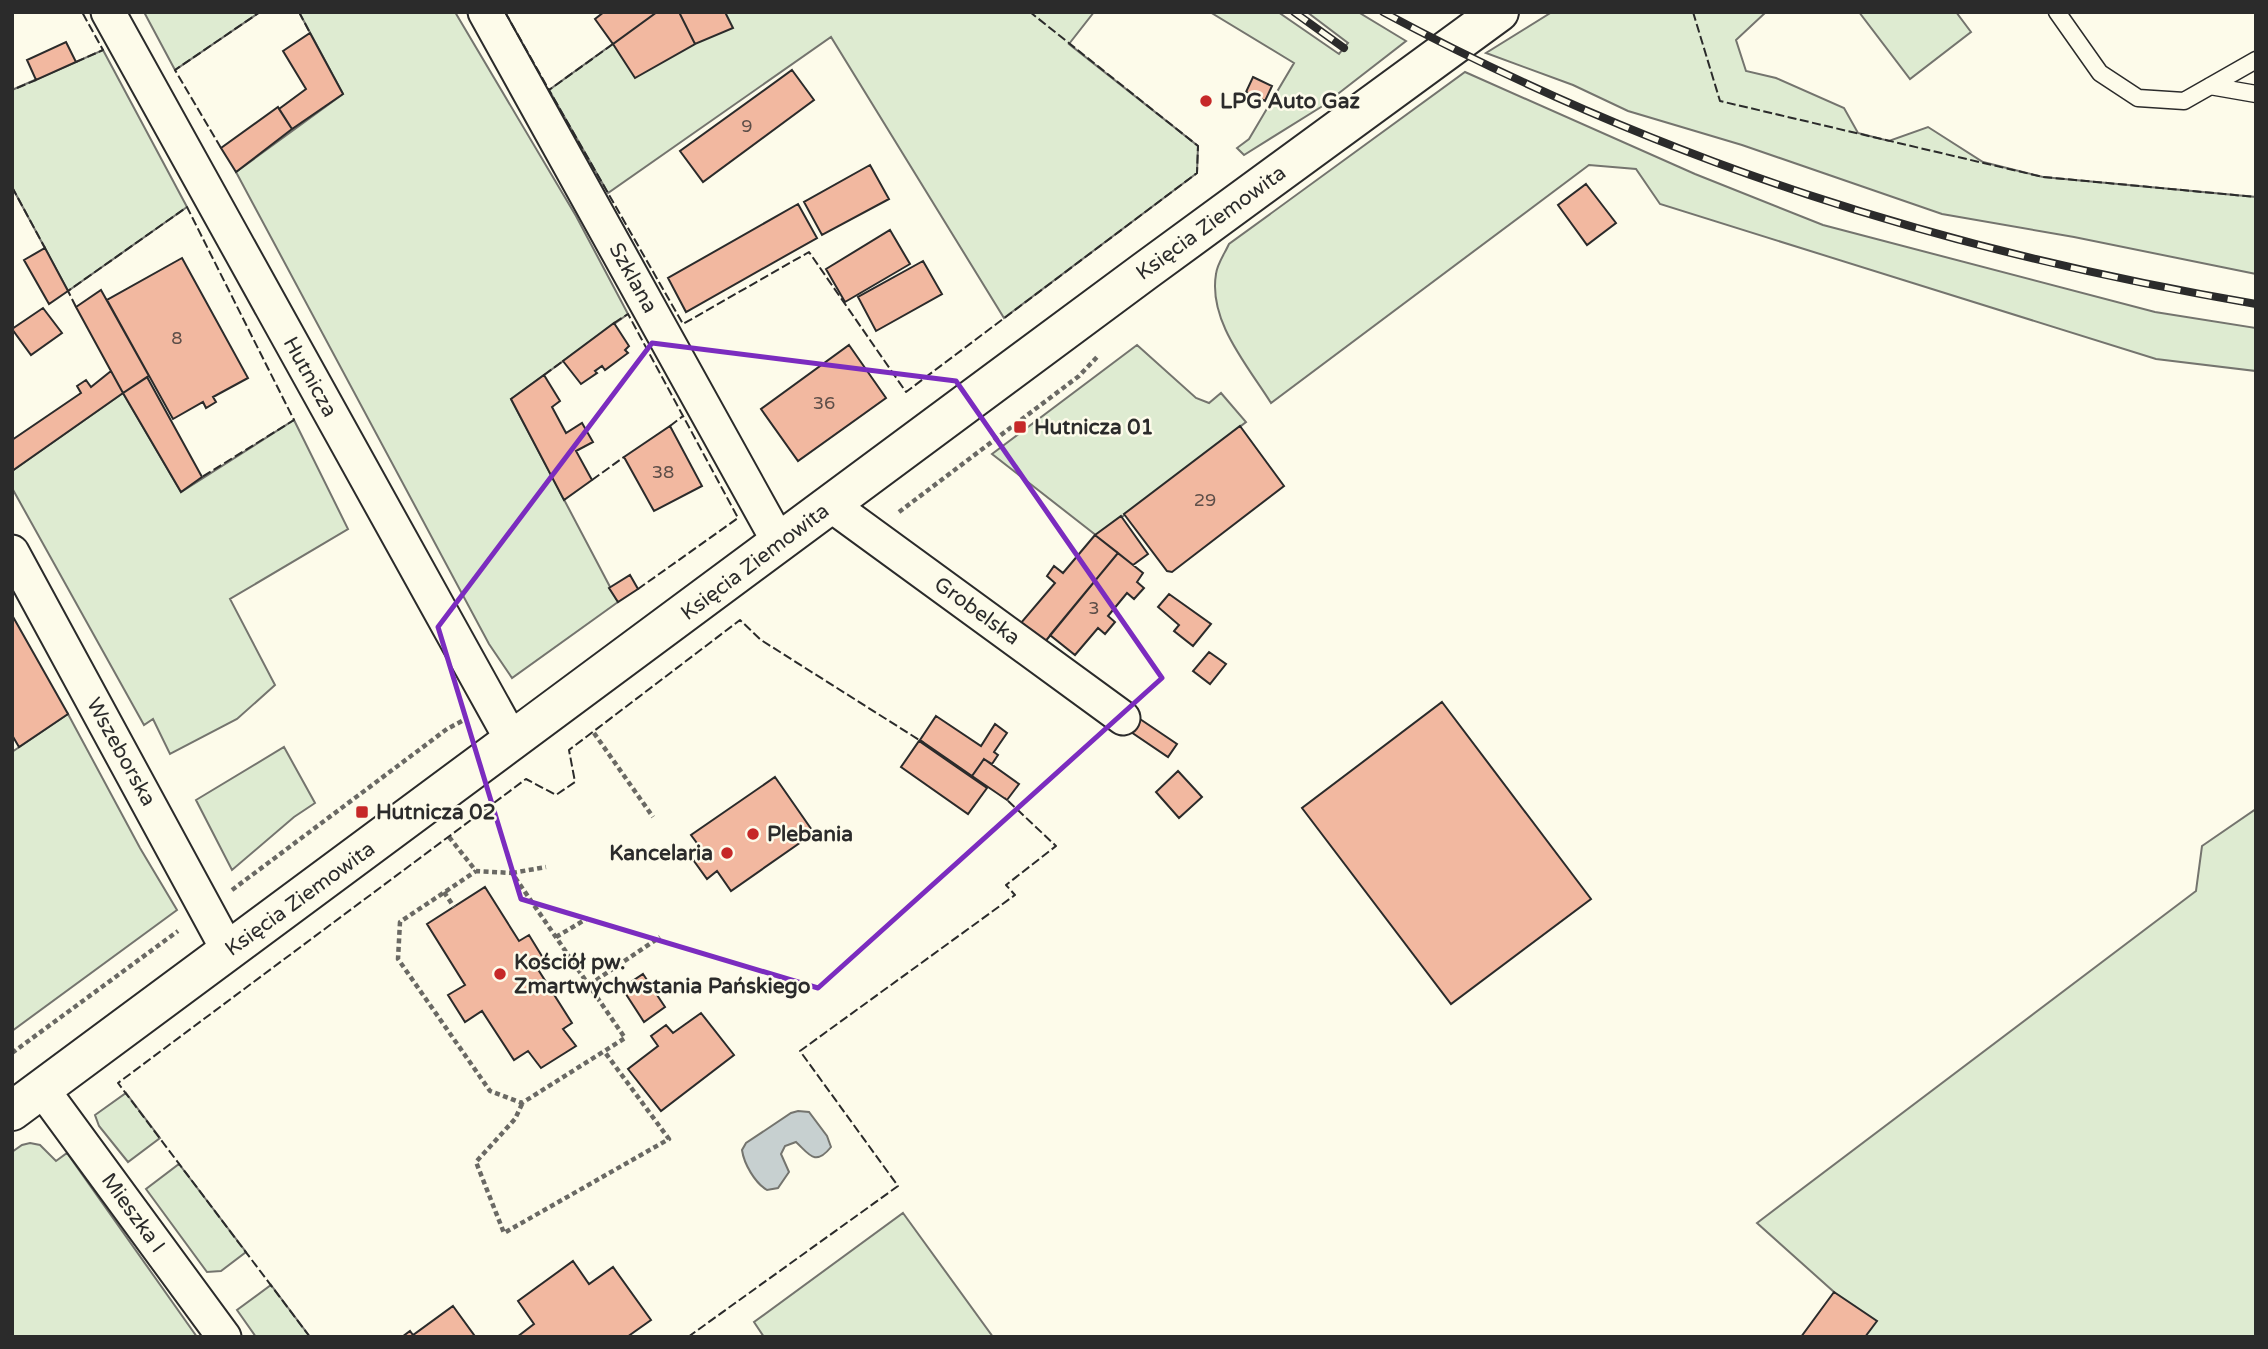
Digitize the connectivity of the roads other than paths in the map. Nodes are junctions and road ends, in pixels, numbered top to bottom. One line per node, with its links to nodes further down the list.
1 (108, 12): 12 (street, Hutnicza)
2 (485, 12): 9 (street, Szklana)
3 (1499, 12): 8 (street, Księcia Ziemowita)
4 (2057, 12): 6 (lane)
5 (2256, 60): 6 (lane)
6 (2210, 86): 7 (lane)
7 (2256, 94)
8 (831, 505): 9 (street, Księcia Ziemowita); 11 (street, Grobelska)
9 (780, 544): 12 (street, Księcia Ziemowita)
10 (12, 552): 13 (street, Wszeborska)
11 (1123, 718)
12 (513, 742): 13 (street, Księcia Ziemowita)
13 (229, 952): 14 (street, Księcia Ziemowita)
14 (27, 1100): 15 (street, Mieszka I)
15 (224, 1337)

